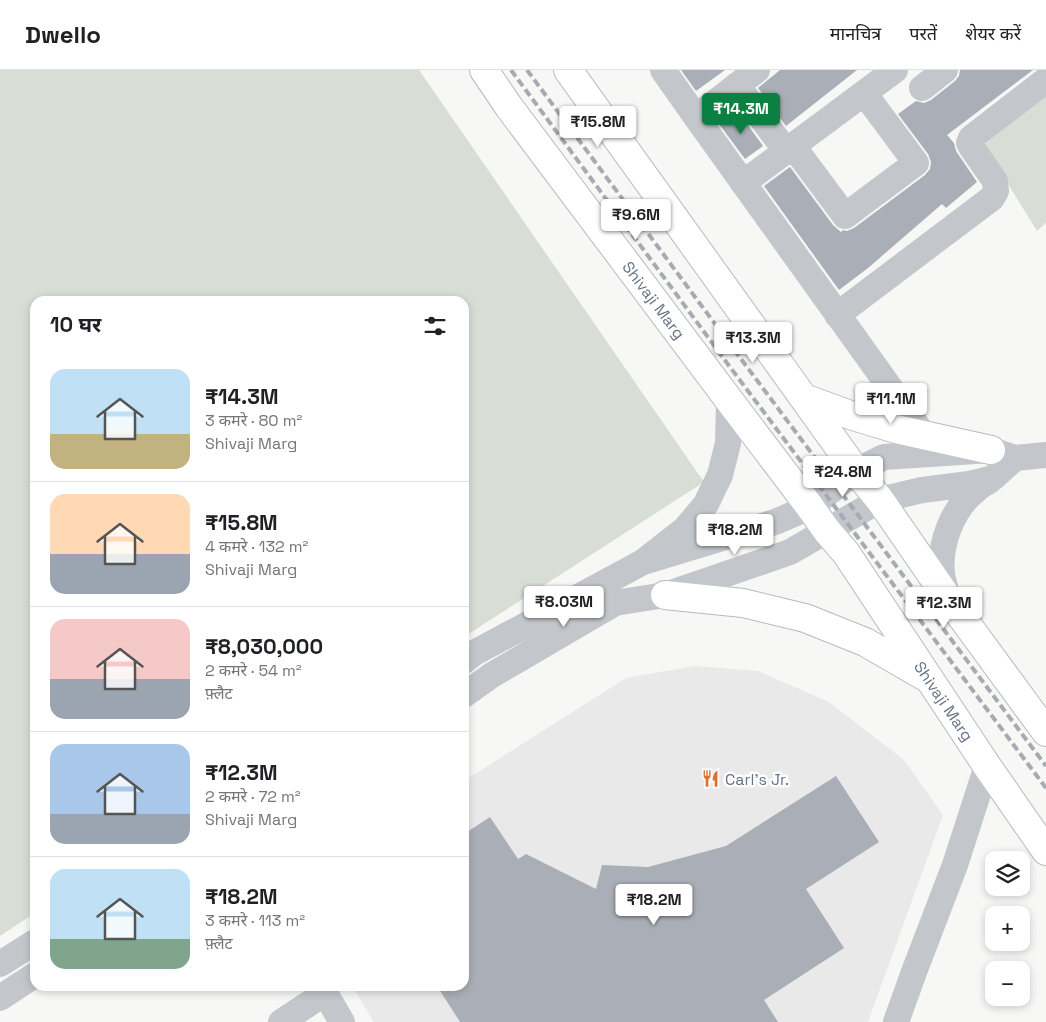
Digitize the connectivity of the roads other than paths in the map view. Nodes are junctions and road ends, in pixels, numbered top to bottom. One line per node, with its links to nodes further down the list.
1 (484, 70): 15 (main road, Shivaji Marg)
2 (568, 70): 14 (main road)
3 (663, 70): 10 (street)
4 (945, 70): 8 (street)
5 (890, 72): 9 (street)
6 (747, 78): 10 (street); 11 (street)
7 (1046, 80): 13 (street)
8 (922, 88)
9 (864, 93): 11 (street); 11 (street)
10 (696, 117): 12 (street)
11 (789, 149): 12 (street)
12 (743, 183): 13 (street)
13 (838, 315): 16 (street)
14 (804, 398): 16 (main road); 19 (main road)
15 (728, 400): 22 (main road, Shivaji Marg); 24 (street)
16 (924, 435): 17 (main road)
17 (1003, 454): 18 (street); 19 (street); 20 (street)
18 (1046, 455)
19 (856, 471): 21 (main road); 22 (street)
20 (994, 478): 21 (street); 26 (street)
21 (880, 500): 23 (street); 26 (main road)
22 (810, 507): 23 (main road, Shivaji Marg); 24 (street)
23 (826, 531): 25 (street); 28 (main road, Shivaji Marg)
24 (643, 562): 27 (street)
25 (665, 595): 28 (main road); 29 (street)
26 (947, 597): 30 (main road)
27 (469, 658)
28 (929, 679): 31 (main road, Shivaji Marg)
29 (469, 691)
30 (1046, 732)
31 (987, 766): 32 (main road, Shivaji Marg); 41 (street)
32 (1046, 851)
33 (30, 945): 34 (street)
34 (0, 964)
35 (30, 978): 38 (street)
36 (322, 991): 39 (street)
37 (324, 991): 40 (street)
38 (0, 998)
39 (281, 1022)
40 (342, 1022)
41 (896, 1022)

